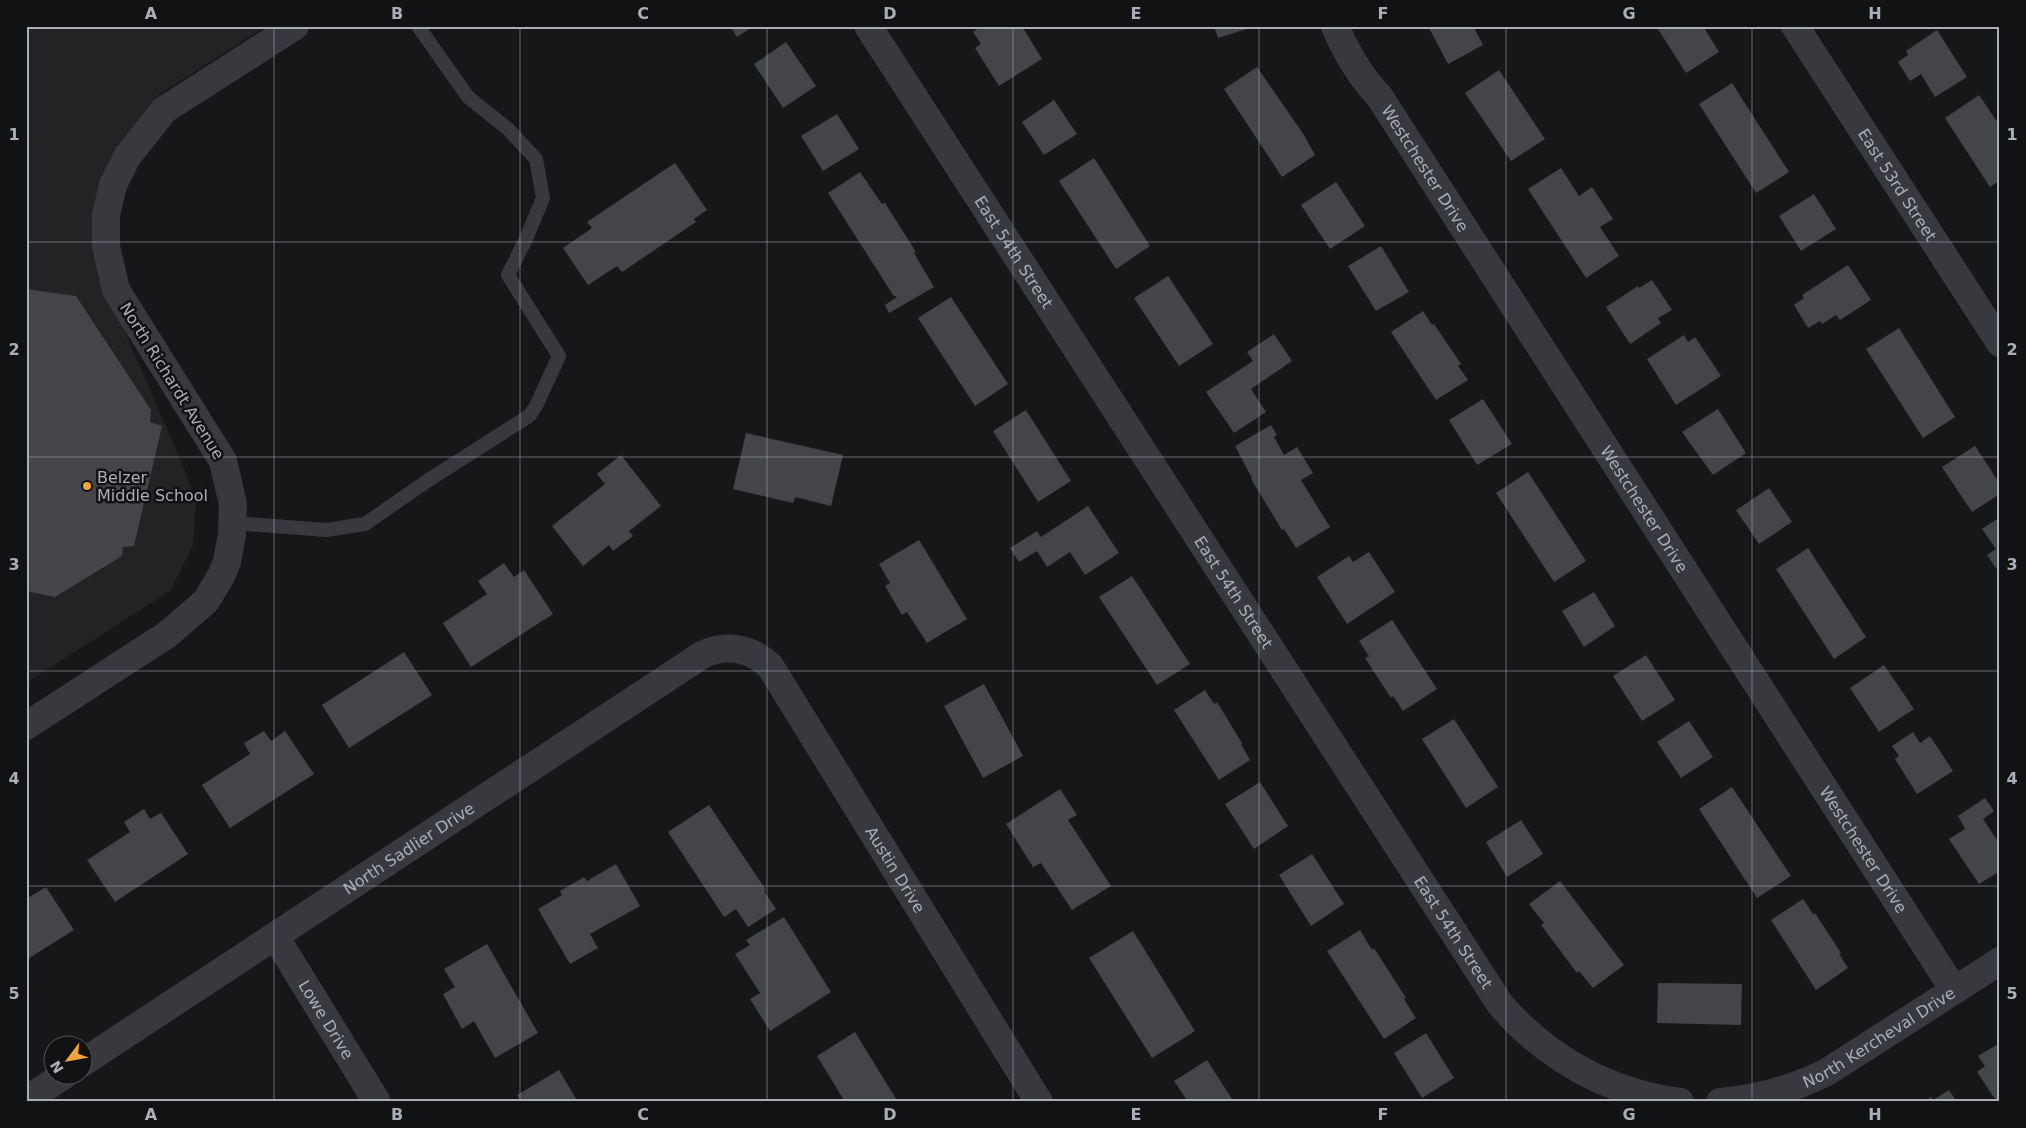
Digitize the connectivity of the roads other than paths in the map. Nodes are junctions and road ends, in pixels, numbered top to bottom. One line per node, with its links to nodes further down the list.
1 (295, 26): 7 (street, North Richardt Avenue)
2 (418, 26): 7 (lane)
3 (868, 26): 15 (street, East 54th Street)
4 (1335, 26): 12 (street, Westchester Drive)
5 (1796, 26): 6 (street, East 53rd Street)
6 (2000, 344)
7 (233, 524): 9 (street, North Richardt Avenue)
8 (740, 649): 10 (street, North Sadlier Drive); 18 (street, Austin Drive)
9 (26, 726)
10 (275, 936): 13 (street, North Sadlier Drive); 17 (street, Lowe Drive)
11 (2000, 961): 12 (street, North Kercheval Drive)
12 (1954, 990): 20 (street, North Kercheval Drive)
13 (92, 1056)
14 (48, 1086): 16 (street)
15 (1653, 1099): 19 (street)
16 (26, 1100)
17 (377, 1102)
18 (1039, 1102)
19 (1680, 1102)
20 (1720, 1102)

